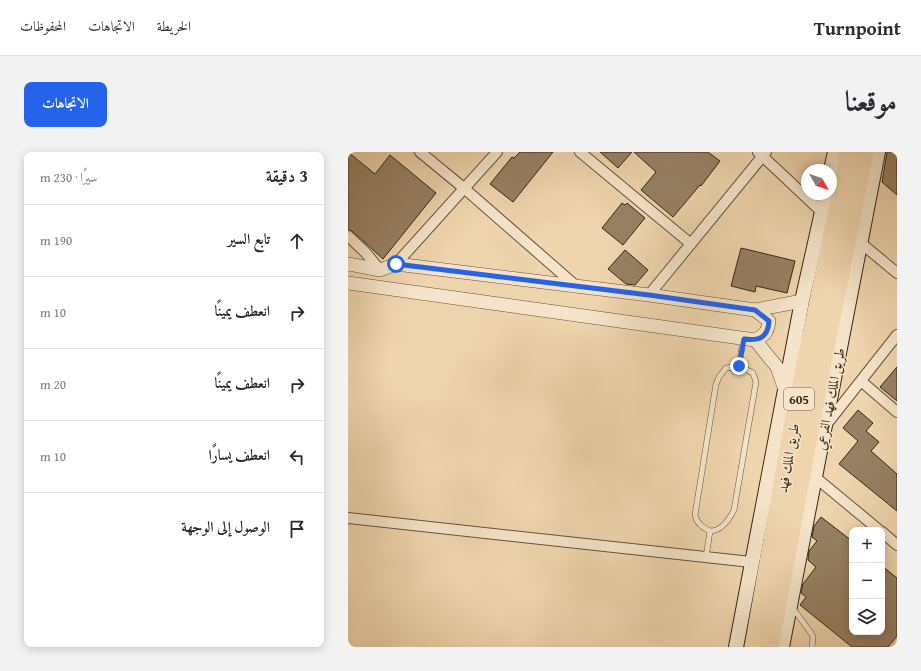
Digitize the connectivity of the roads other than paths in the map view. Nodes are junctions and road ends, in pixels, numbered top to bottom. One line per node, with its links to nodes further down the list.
1 (420, 152): 10 (street)
2 (497, 152): 10 (street)
3 (580, 152): 15 (street)
4 (835, 152): 9 (main road)
5 (850, 152): 42 (highway, طريق الملك فهد / 605)
6 (864, 152): 43 (highway, طريق الملك فهد / 605)
7 (878, 152): 14 (main road, طريق الملك فهد الفرعي)
8 (762, 153): 12 (street); 15 (street)
9 (832, 164)
10 (465, 189): 17 (street); 21 (street)
11 (825, 200): 12 (main road)
12 (822, 212): 23 (main road)
13 (348, 236): 18 (street)
14 (861, 243): 19 (street); 31 (main road, طريق الملك فهد الفرعي)
15 (692, 244): 22 (street)
16 (348, 264): 18 (street)
17 (396, 264): 18 (street); 21 (street)
18 (380, 270)
19 (897, 273)
20 (348, 283): 26 (street)
21 (576, 286): 22 (street)
22 (649, 295): 24 (street)
23 (802, 301): 24 (street); 29 (main road)
24 (755, 310): 26 (street)
25 (897, 335): 28 (street)
26 (749, 339): 27 (lane); 29 (street)
27 (739, 366): 35 (lane); 35 (lane)
28 (861, 381): 30 (street); 31 (street)
29 (785, 390): 39 (main road)
30 (897, 412)
31 (824, 426): 32 (main road, طريق الملك فهد الفرعي)
32 (815, 476): 34 (street); 40 (main road, طريق الملك فهد الفرعي)
33 (348, 518): 38 (street)
34 (875, 527)
35 (710, 532): 38 (lane)
36 (885, 535): 37 (street)
37 (897, 545)
38 (706, 557): 39 (street)
39 (752, 562): 41 (main road)
40 (790, 605): 44 (main road, طريق الملك فهد الفرعي); 45 (lane)
41 (736, 647)
42 (754, 647)
43 (769, 647)
44 (782, 647)
45 (812, 647)

